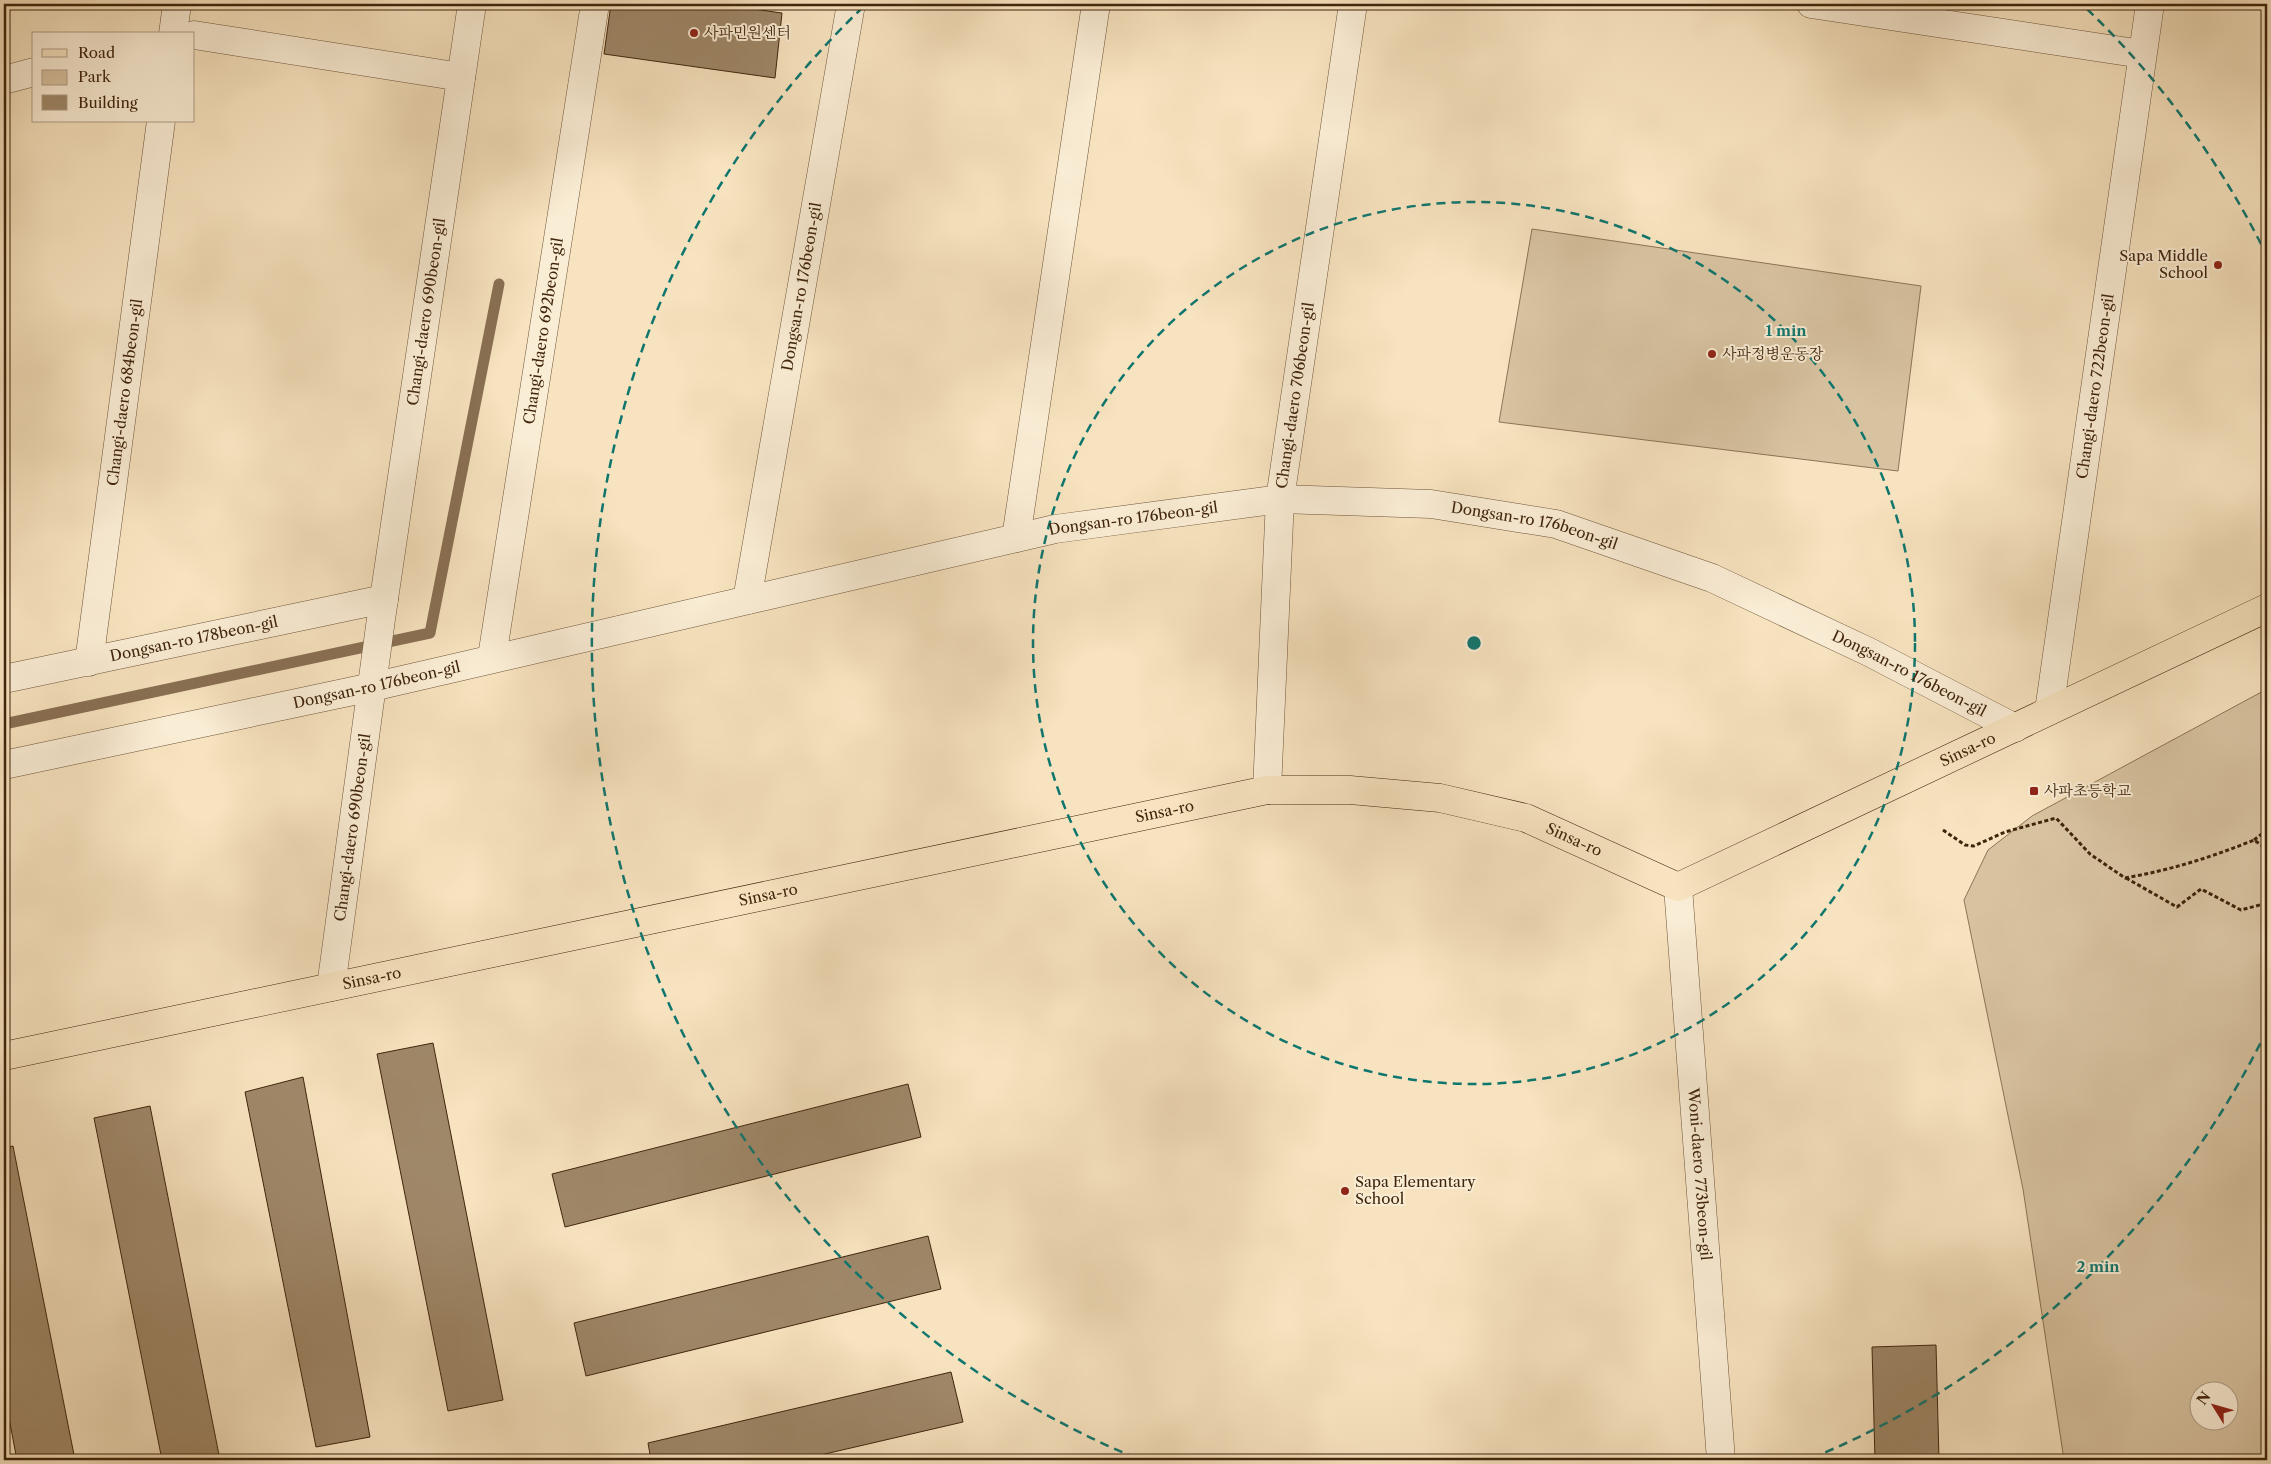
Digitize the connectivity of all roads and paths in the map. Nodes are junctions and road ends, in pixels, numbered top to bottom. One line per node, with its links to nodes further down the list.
1 (177, 4): 10 (street)
2 (472, 4): 14 (street, Changi-daero 690beon-gil)
3 (595, 4): 22 (street, Changi-daero 692beon-gil)
4 (851, 4): 19 (street, Dongsan-ro 176beon-gil)
5 (1096, 4): 18 (street)
6 (1353, 4): 17 (street, Changi-daero 706beon-gil)
7 (1811, 4): 9 (street)
8 (2150, 4): 12 (street, Changi-daero 722beon-gil)
9 (1888, 9): 12 (street)
10 (178, 32)
11 (195, 37): 14 (street)
12 (2142, 54): 26 (street, Changi-daero 722beon-gil)
13 (32, 73): 15 (street)
14 (461, 76): 21 (street, Changi-daero 690beon-gil)
15 (4, 80)
16 (161, 122): 23 (street, Changi-daero 684beon-gil)
17 (1280, 499): 18 (street, Dongsan-ro 176beon-gil); 27 (street, Dongsan-ro 176beon-gil); 29 (street, Changi-daero 706beon-gil)
18 (1016, 538): 19 (street, Dongsan-ro 176beon-gil)
19 (747, 600): 22 (street, Dongsan-ro 176beon-gil)
20 (2267, 608): 26 (main road, Sinsa-ro)
21 (383, 609): 23 (street, Dongsan-ro 178beon-gil); 24 (street, Changi-daero 690beon-gil)
22 (492, 658): 24 (street, Dongsan-ro 176beon-gil)
23 (89, 662): 25 (street, Dongsan-ro 178beon-gil)
24 (373, 677): 28 (street, Dongsan-ro 176beon-gil); 37 (street, Changi-daero 690beon-gil)
25 (4, 679)
26 (2049, 711): 27 (main road, Sinsa-ro)
27 (2015, 728): 35 (main road, Sinsa-ro)
28 (4, 765)
29 (1267, 790): 35 (main road, Sinsa-ro); 37 (main road, Sinsa-ro)
30 (1943, 830): 34 (path)
31 (2267, 830): 32 (path)
32 (2254, 840): 33 (path); 34 (path)
33 (2267, 850)
34 (2125, 878): 36 (path)
35 (1678, 887): 39 (street, Woni-daero 773beon-gil)
36 (2267, 903)
37 (331, 987): 38 (main road, Sinsa-ro)
38 (4, 1056)
39 (1721, 1460)

